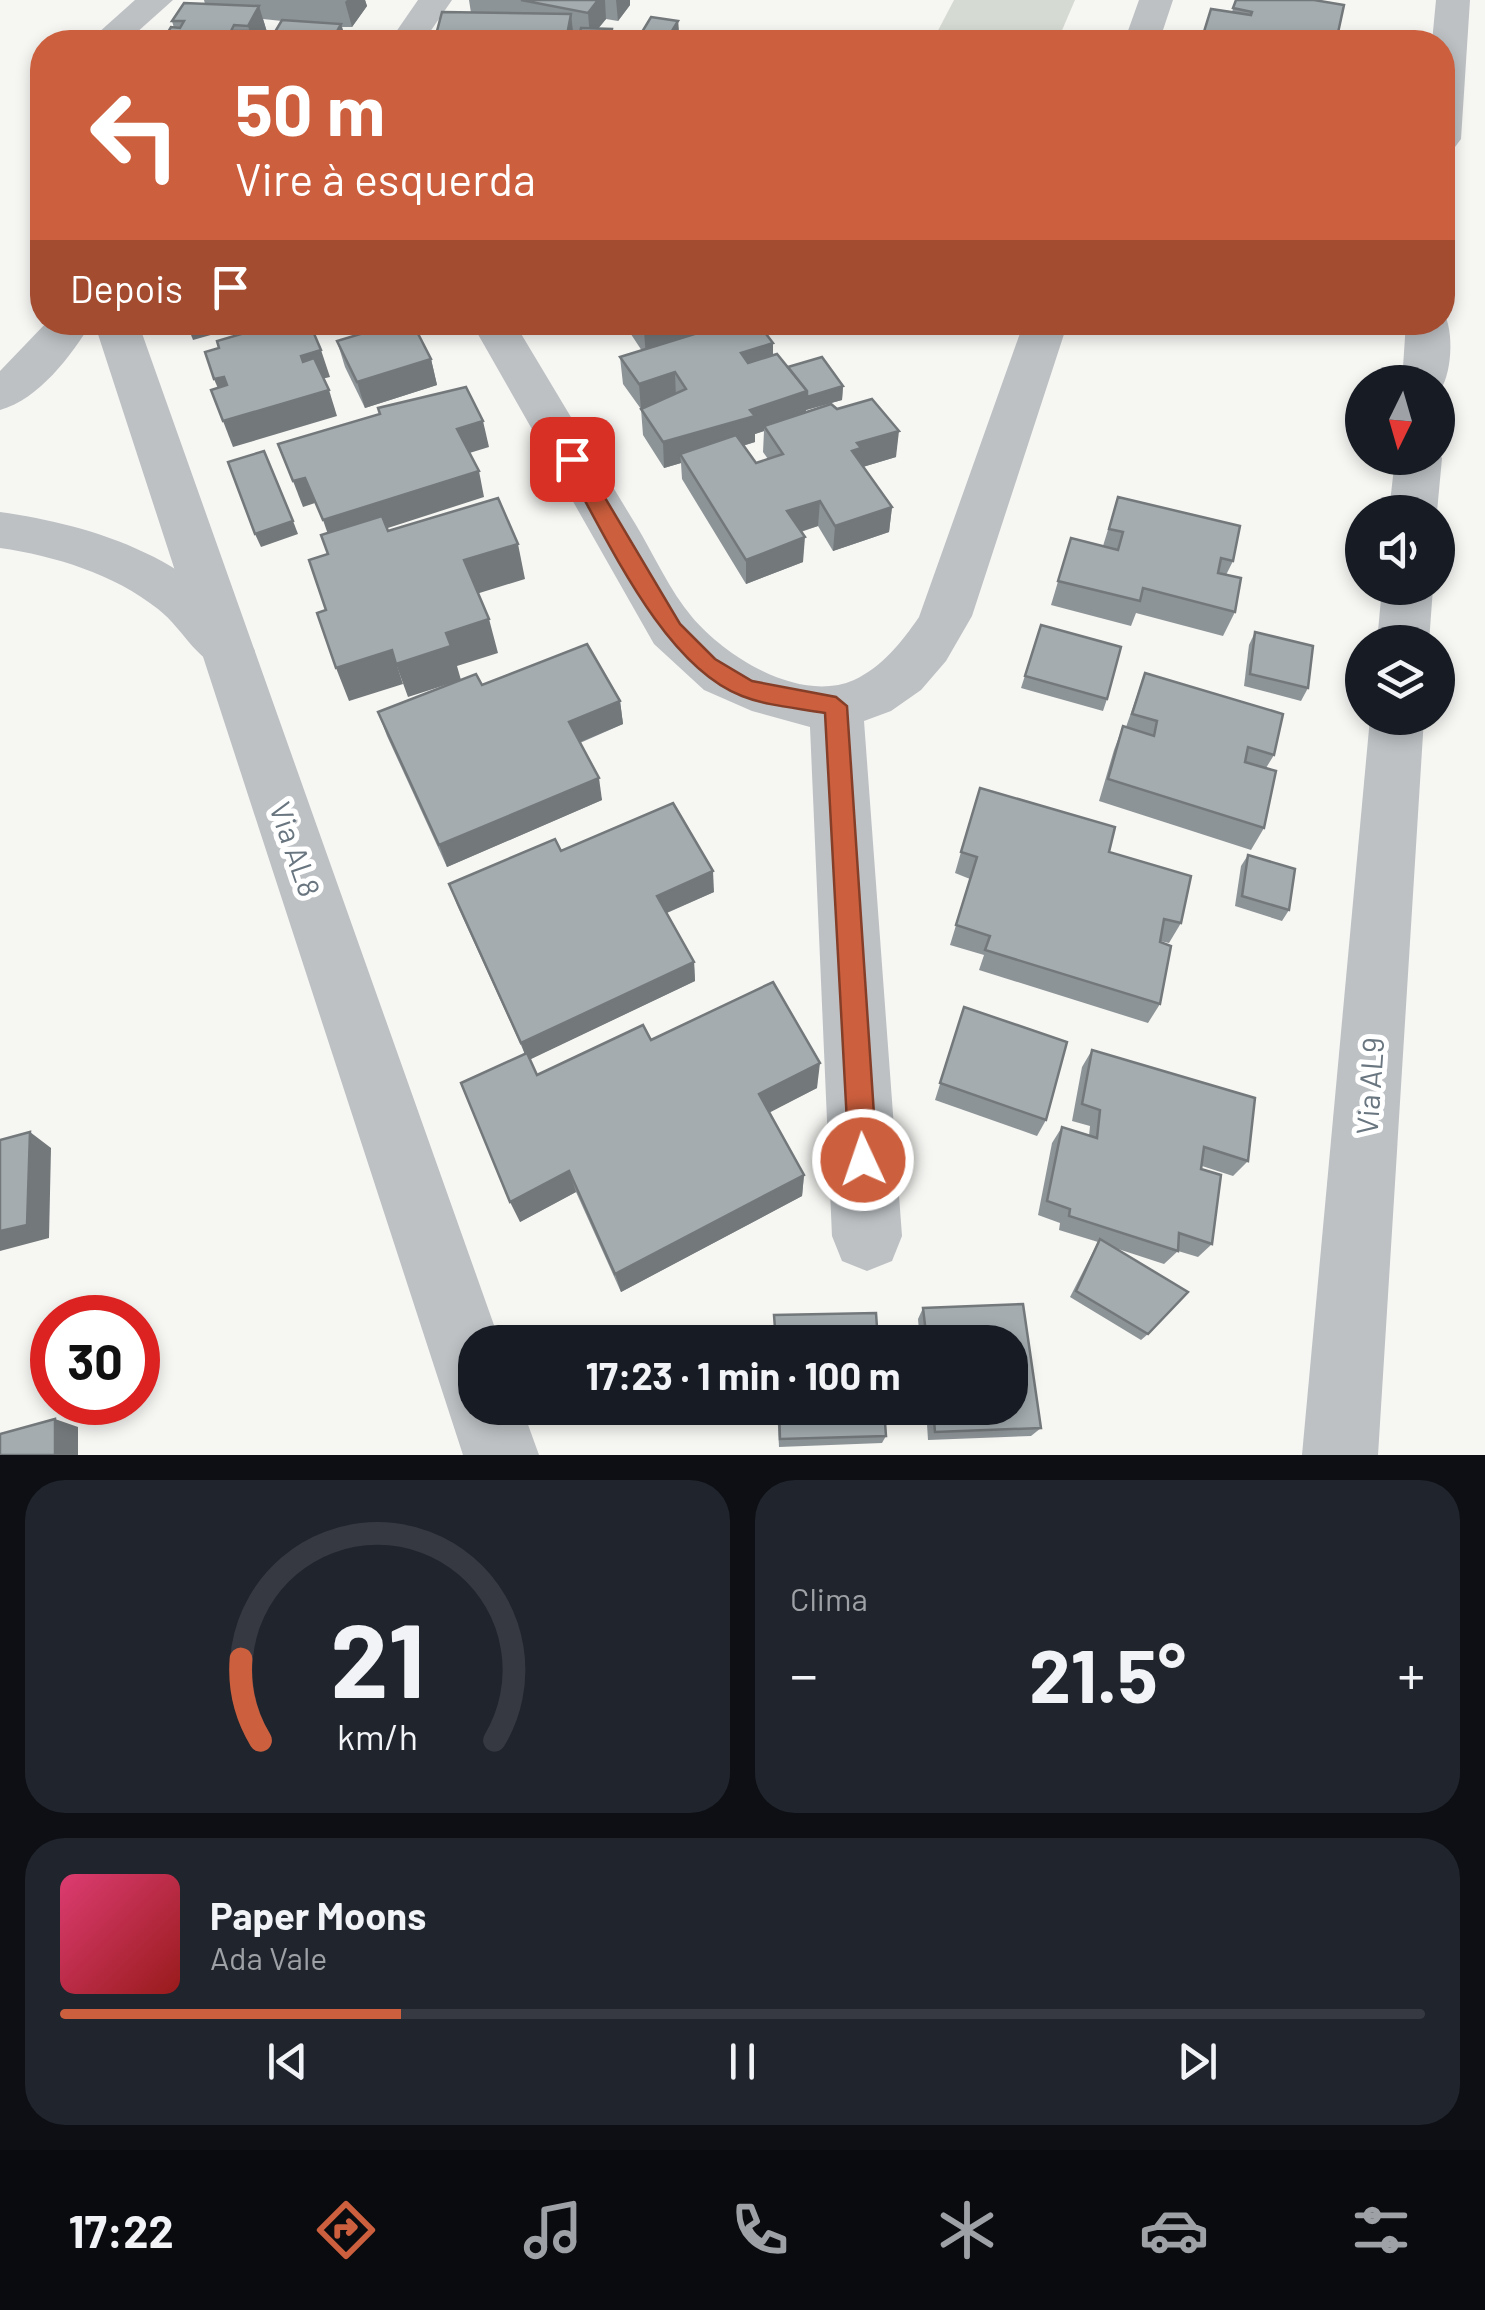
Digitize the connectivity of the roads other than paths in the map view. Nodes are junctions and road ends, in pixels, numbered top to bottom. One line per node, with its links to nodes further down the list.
1 (156, 0): 5 (street)
2 (436, 0): 6 (street)
3 (1156, 0): 7 (street)
4 (1453, 0): 8 (street)
5 (120, 30)
6 (415, 30)
7 (1146, 30)
8 (1451, 30)
9 (61, 335): 15 (street)
10 (120, 335): 17 (street, Via AL8)
11 (500, 335): 18 (street)
12 (1042, 335): 18 (street)
13 (1427, 335): 14 (street)
14 (1425, 365)
15 (0, 395)
16 (0, 530): 17 (street)
17 (229, 651): 21 (street, Via AL8)
18 (836, 706): 20 (street)
19 (1397, 735): 24 (street, Via AL9)
20 (867, 1236)
21 (458, 1327)
22 (492, 1425): 23 (street)
23 (502, 1455)
24 (1340, 1455)

